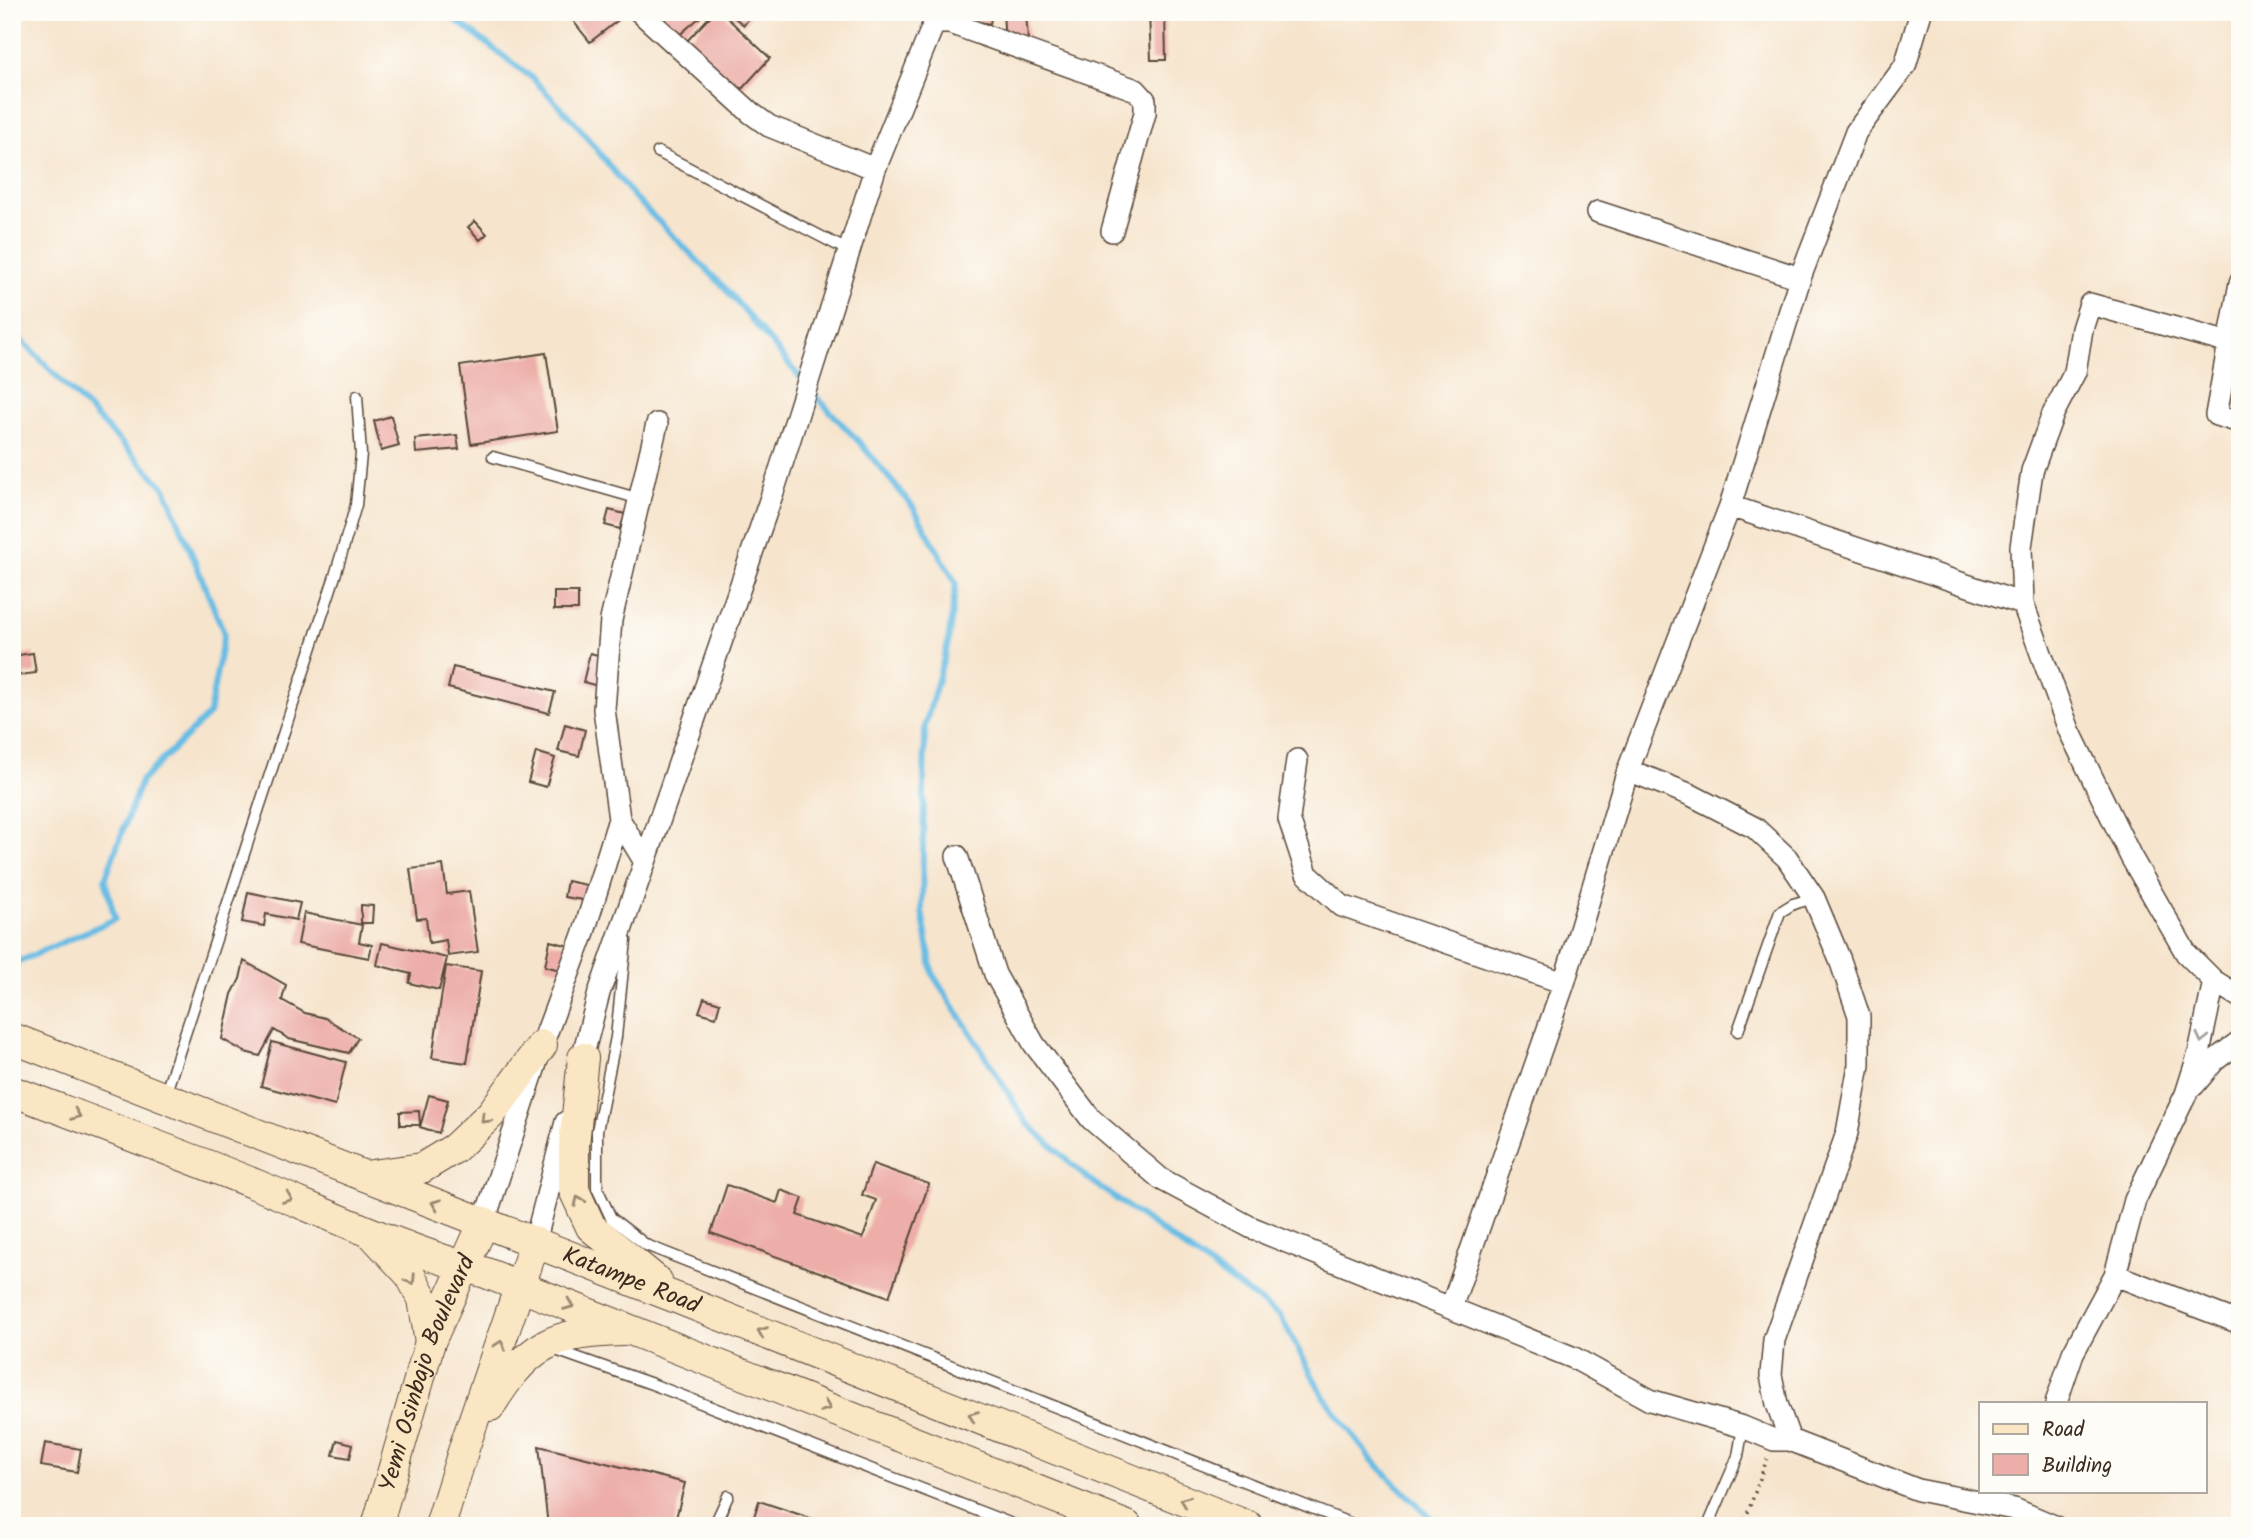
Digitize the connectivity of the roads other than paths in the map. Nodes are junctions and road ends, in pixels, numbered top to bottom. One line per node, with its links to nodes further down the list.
1 (640, 12): 4 (street)
2 (1921, 12): 8 (street)
3 (658, 152): 7 (lane)
4 (875, 169): 6 (street); 7 (street)
5 (1598, 212): 8 (street)
6 (1112, 231)
7 (849, 251): 22 (street)
8 (1800, 278): 16 (street)
9 (2240, 283): 10 (street)
10 (2229, 342): 12 (street); 17 (street)
11 (357, 396): 35 (lane)
12 (2240, 422)
13 (657, 424): 15 (street)
14 (493, 457): 15 (lane)
15 (640, 499): 20 (street)
16 (1730, 506): 17 (street); 19 (street)
17 (2023, 604): 25 (street)
18 (1297, 760): 26 (street)
19 (1628, 770): 23 (street); 26 (street)
20 (619, 819): 22 (street); 31 (street)
21 (957, 856): 44 (street)
22 (645, 862): 24 (street)
23 (1814, 898): 28 (lane); 51 (street)
24 (629, 909): 32 (street); 61 (lane)
25 (2214, 981): 27 (street); 34 (street, one-way to 34)
26 (1564, 983): 44 (street)
27 (2240, 997)
28 (1738, 1031)
29 (12, 1038): 35 (main road, Katampe Road)
30 (2240, 1041): 34 (street)
31 (542, 1045): 36 (main road, one-way to 36); 37 (street)
32 (583, 1058): 39 (street); 43 (main road, one-way to 32)
33 (12, 1091): 38 (main road, Katampe Road, one-way to 38)
34 (2186, 1094): 41 (street)
35 (164, 1098): 36 (main road, Katampe Road)
36 (363, 1176): 37 (main road, Katampe Road, one-way to 36)
37 (484, 1222): 39 (main road, Katampe Road); 40 (main road, Yemi Osinbajo Boulevard)
38 (368, 1230): 40 (main road, Katampe Road); 47 (main road, one-way to 47)
39 (535, 1242): 42 (main road); 43 (main road, Katampe Road)
40 (465, 1267): 42 (main road, Katampe Road); 47 (main road, Yemi Osinbajo Boulevard)
41 (2115, 1275): 45 (street); 49 (street)
42 (521, 1287): 46 (main road, Katampe Road, one-way to 46); 52 (main road, one-way to 42)
43 (679, 1298): 60 (main road, Katampe Road, one-way to 43)
44 (1451, 1308): 50 (street)
45 (2240, 1323)
46 (634, 1331): 48 (main road); 59 (main road, Katampe Road, one-way to 59)
47 (430, 1342): 55 (main road, Yemi Osinbajo Boulevard)
48 (544, 1346): 52 (main road); 58 (lane)
49 (2056, 1402)
50 (1743, 1427): 51 (street); 62 (lane)
51 (1782, 1440): 54 (street)
52 (466, 1445): 56 (main road)
53 (728, 1496): 57 (lane)
54 (2017, 1500): 63 (street)
55 (377, 1526)
56 (440, 1526)
57 (714, 1526)
58 (1017, 1526)
59 (1127, 1526)
60 (1248, 1526)
61 (1357, 1526)
62 (1708, 1526)
63 (2054, 1526)

